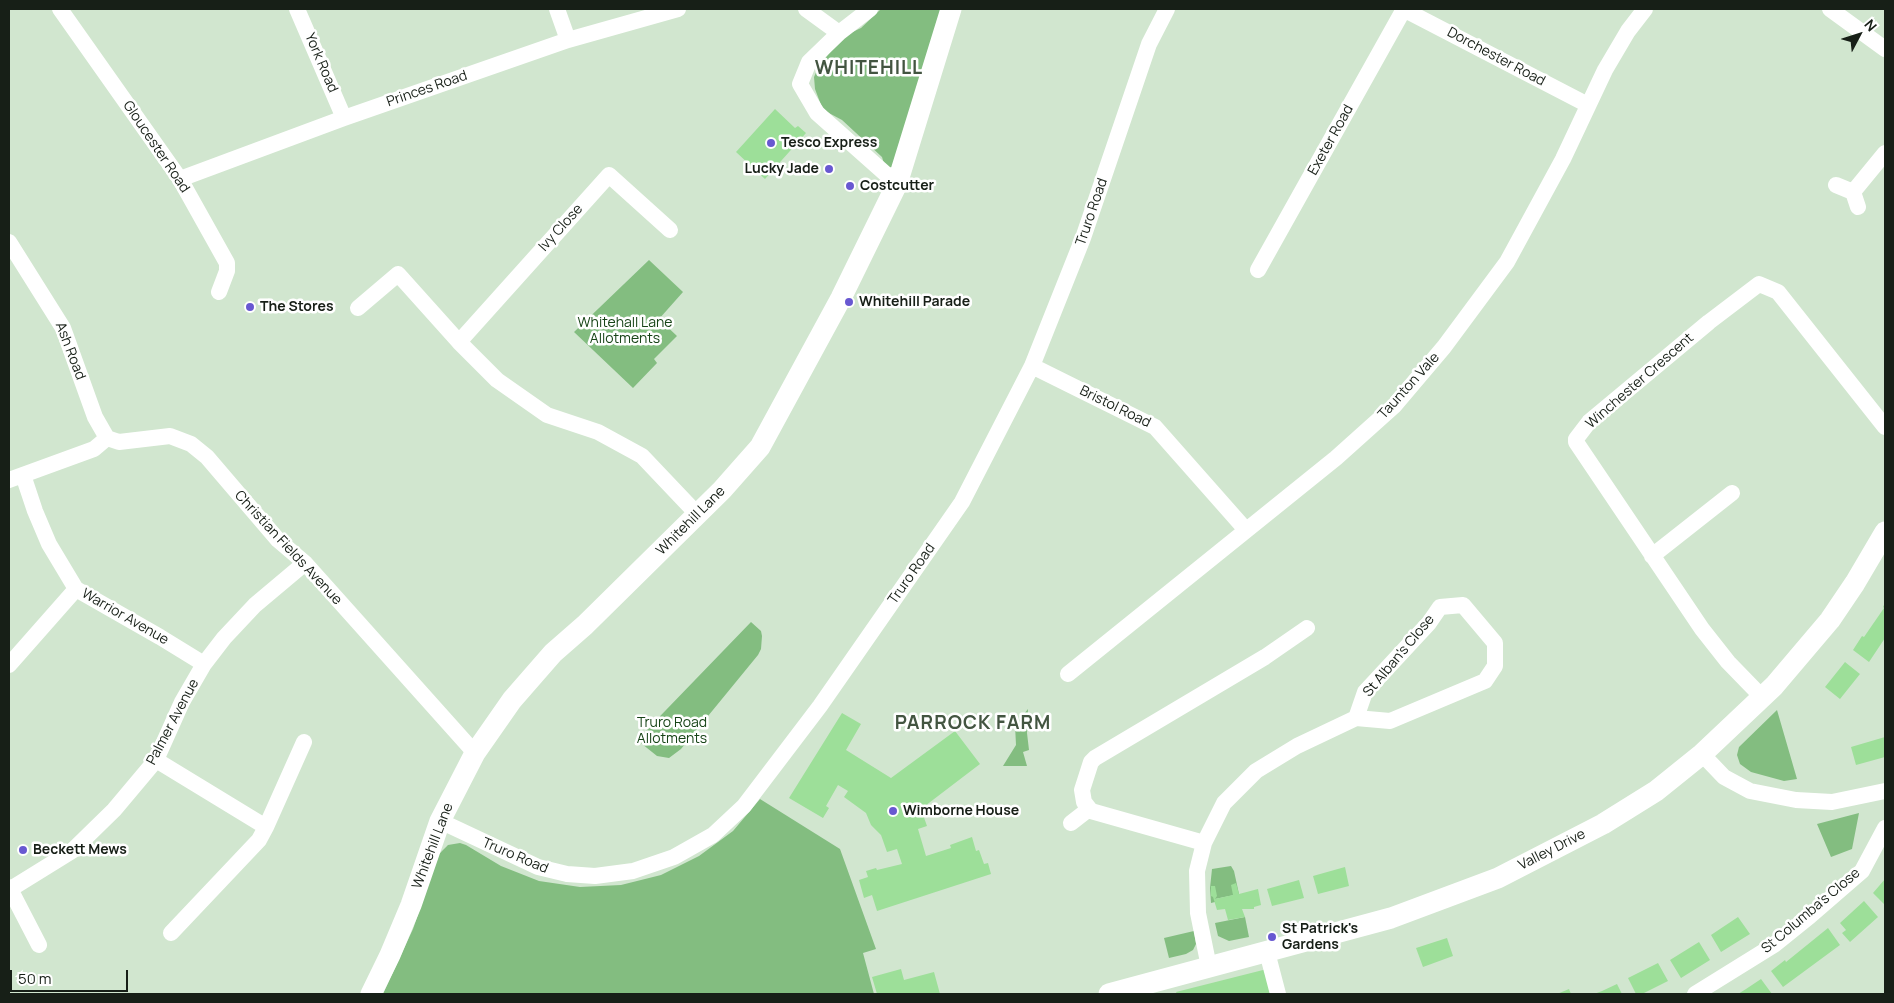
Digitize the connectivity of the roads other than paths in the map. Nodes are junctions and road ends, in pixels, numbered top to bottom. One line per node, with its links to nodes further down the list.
1 (60, 9): 18 (street, Gloucester Road)
2 (298, 9): 16 (street, York Road)
3 (557, 9): 13 (street)
4 (678, 9): 13 (street, Princes Road)
5 (806, 9): 12 (street)
6 (870, 9): 12 (street)
7 (951, 9): 19 (street, Whitehill Lane)
8 (1167, 9): 27 (street, Truro Road)
9 (1404, 9): 15 (street, Dorchester Road); 23 (street, Exeter Road)
10 (1645, 9): 15 (street, Taunton Vale)
11 (1830, 9): 14 (street)
12 (839, 33): 19 (street)
13 (568, 40): 16 (street, Princes Road)
14 (1883, 43)
15 (1588, 105): 33 (street, Taunton Vale)
16 (344, 118): 18 (street, Princes Road)
17 (1885, 153): 20 (street)
18 (180, 179): 24 (street, Gloucester Road)
19 (897, 184): 32 (street, Whitehill Lane)
20 (1836, 185)
21 (670, 230): 26 (street, Ivy Close)
22 (9, 242): 29 (street, Ash Road)
23 (1258, 270)
24 (219, 292)
25 (358, 308): 26 (street)
26 (459, 342): 32 (street)
27 (1032, 366): 33 (street, Bristol Road); 50 (street, Truro Road)
28 (1885, 427): 35 (street, Winchester Crescent)
29 (107, 438): 30 (street); 36 (street, Christian Fields Avenue)
30 (16, 477): 37 (street, Warrior Avenue)
31 (1732, 493): 35 (street)
32 (698, 515): 45 (street, Whitehill Lane)
33 (1246, 530): 41 (street, Taunton Vale)
34 (1885, 532): 42 (street, Valley Drive)
35 (1652, 556): 42 (street, Winchester Crescent)
36 (305, 563): 39 (street, Palmer Avenue); 45 (street, Christian Fields Avenue)
37 (76, 589): 39 (street, Warrior Avenue); 40 (street)
38 (1307, 628): 49 (street)
39 (204, 664): 47 (street, Palmer Avenue)
40 (9, 665)
41 (1068, 674)
42 (1762, 697): 46 (street, Valley Drive)
43 (1356, 718): 43 (street, St Alban's Close); 54 (street)
44 (304, 742): 52 (street)
45 (475, 753): 50 (street, Whitehill Lane)
46 (1702, 754): 48 (street); 58 (street, Valley Drive)
47 (156, 760): 52 (street); 55 (street, Palmer Avenue)
48 (1885, 790)
49 (1089, 809): 51 (street); 54 (street)
50 (440, 821): 61 (street, Whitehill Lane)
51 (1071, 823)
52 (266, 827): 56 (street)
53 (1885, 828): 64 (street, St Columba's Close)
54 (1204, 843): 59 (street)
55 (9, 888): 57 (street)
56 (171, 933)
57 (39, 945)
58 (1267, 952): 59 (street, Valley Drive); 63 (street)
59 (1210, 967): 60 (street, Valley Drive)
60 (1156, 988): 62 (street, Valley Drive)
61 (371, 994)
62 (1109, 994)
63 (1278, 994)
64 (1695, 994)

